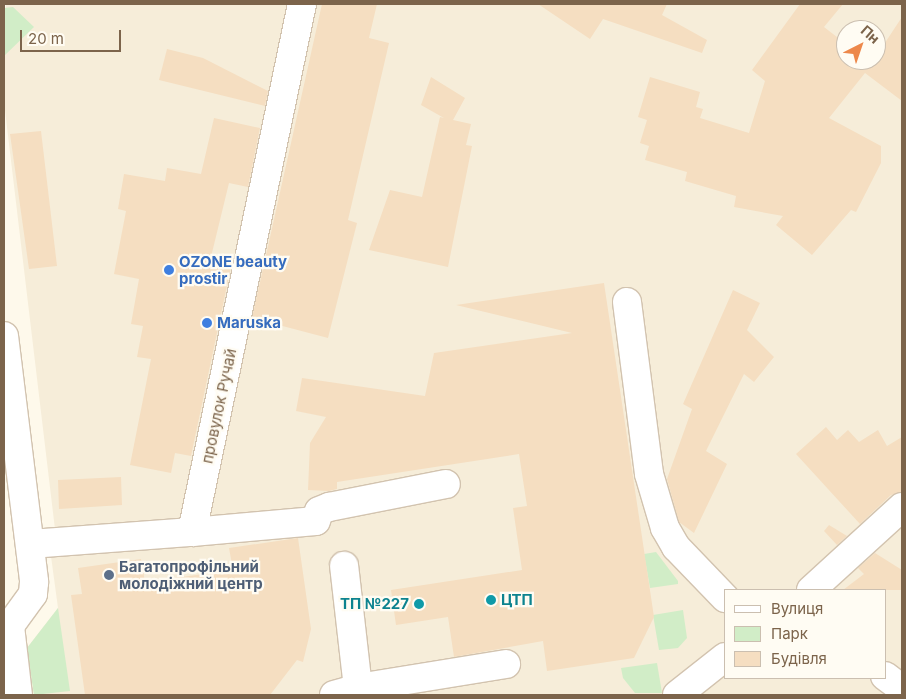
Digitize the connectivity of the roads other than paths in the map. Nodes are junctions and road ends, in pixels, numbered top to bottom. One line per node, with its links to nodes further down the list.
1 (302, 4): 6 (street, провулок Ручай)
2 (627, 302): 10 (street)
3 (4, 336): 7 (street)
4 (446, 484): 6 (street)
5 (902, 506): 9 (street)
6 (192, 532): 7 (street)
7 (31, 544): 11 (street)
8 (344, 566): 16 (street)
9 (812, 589)
10 (724, 597)
11 (7, 626): 17 (street)
12 (724, 658): 18 (street)
13 (506, 664): 16 (street)
14 (886, 677): 15 (street)
15 (902, 689)
16 (346, 692)
17 (18, 695)
18 (677, 695)

